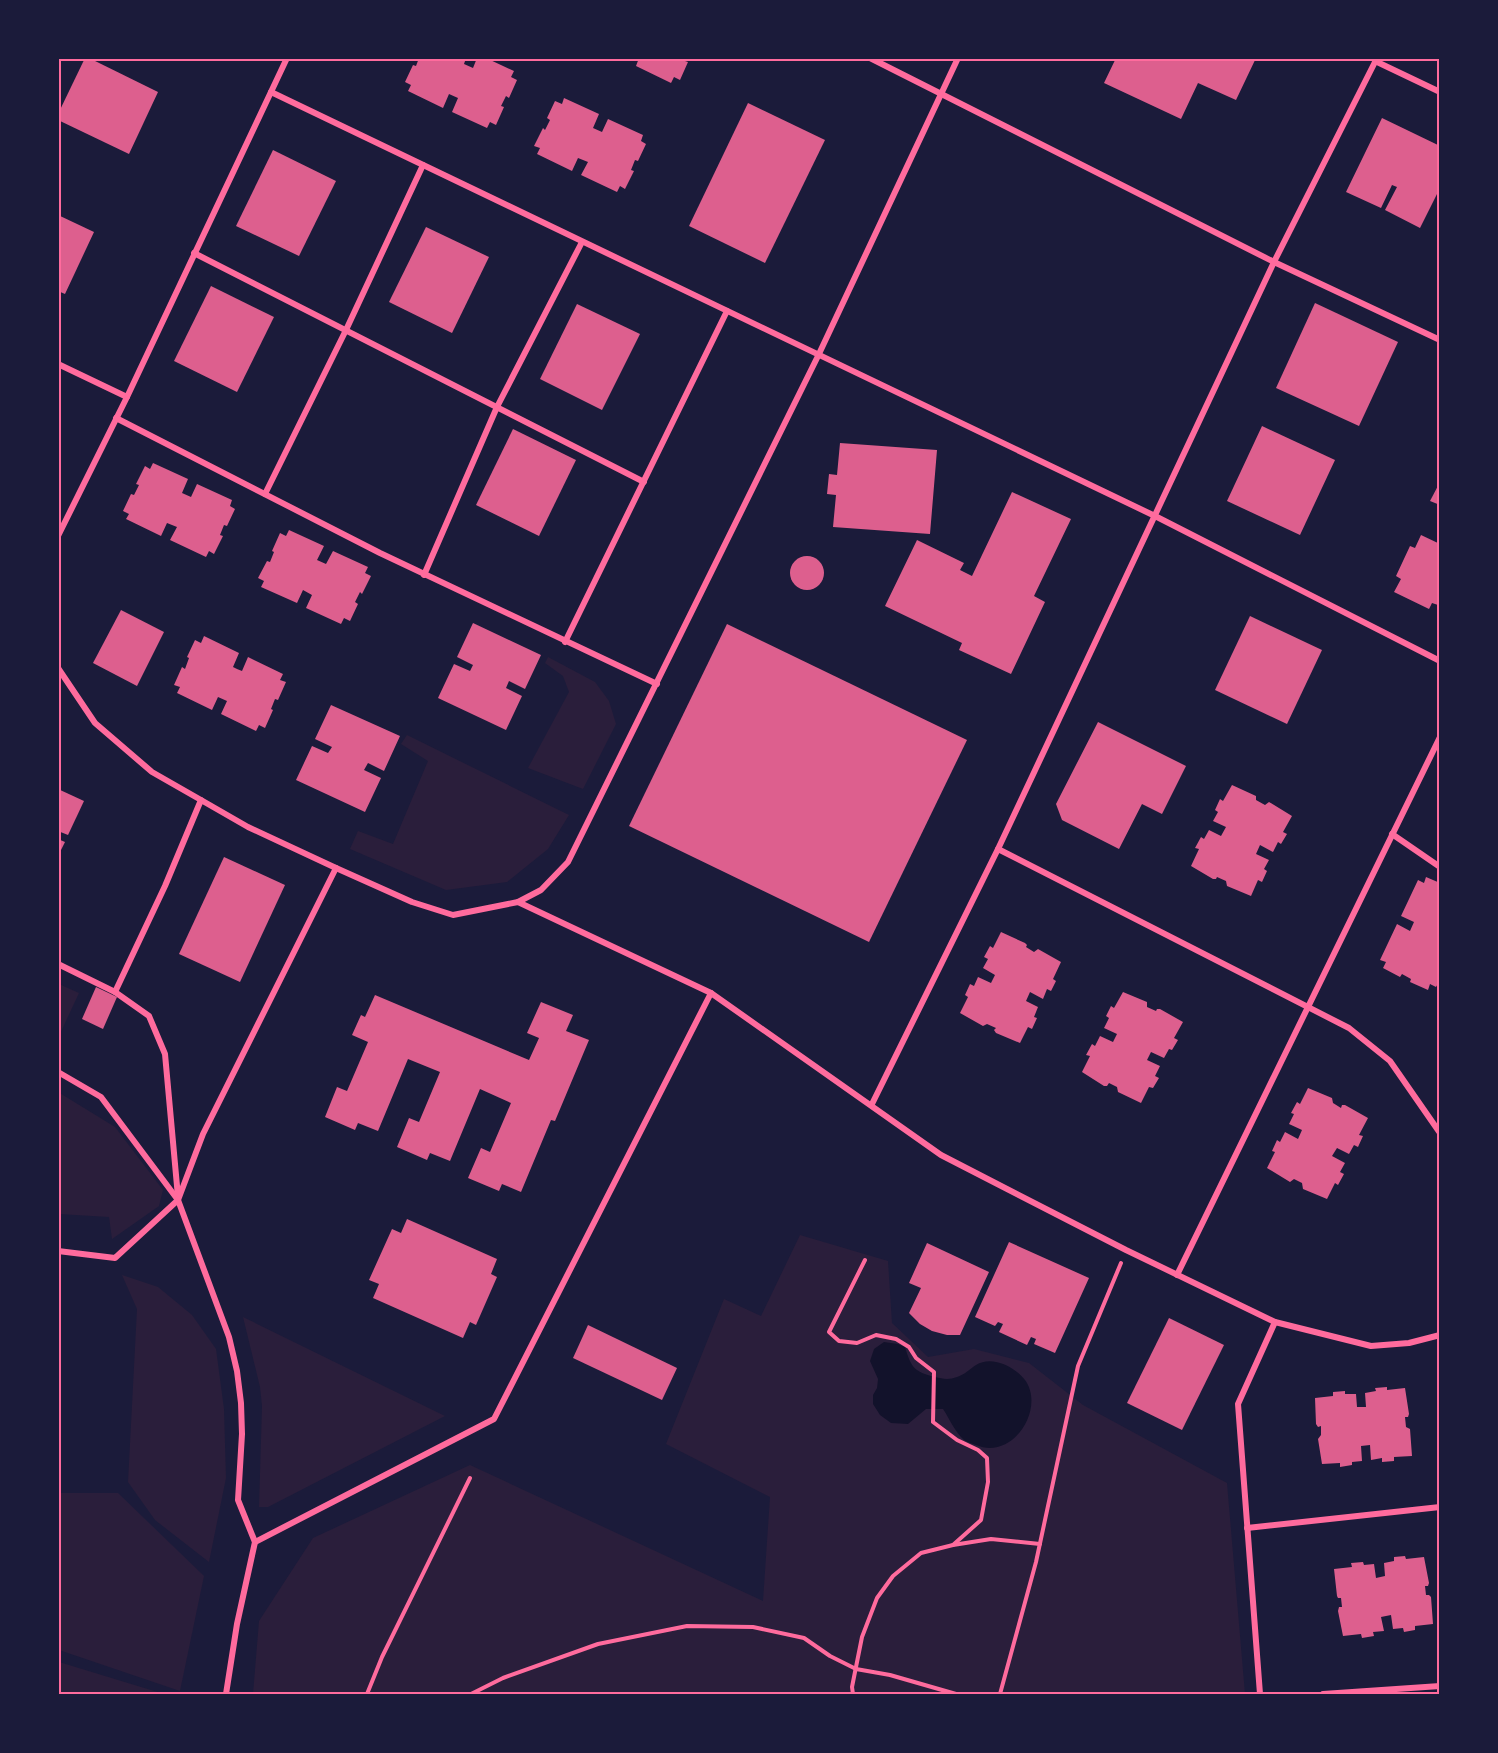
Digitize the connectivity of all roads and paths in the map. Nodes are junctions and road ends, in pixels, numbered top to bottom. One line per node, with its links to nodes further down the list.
1 (287, 58): 5 (street)
2 (870, 58): 7 (street)
3 (958, 58): 7 (street)
4 (1376, 60): 6 (street); 11 (street)
5 (272, 92): 8 (street); 10 (street)
6 (1440, 92)
7 (941, 93): 11 (street); 15 (street)
8 (423, 165): 9 (street); 13 (street)
9 (582, 242): 12 (street); 18 (street)
10 (194, 253): 13 (street); 17 (street)
11 (1274, 262): 14 (street); 22 (street)
12 (727, 311): 15 (street); 20 (street)
13 (346, 330): 18 (street); 21 (street)
14 (1440, 340)
15 (818, 356): 22 (street); 28 (street)
16 (58, 364): 17 (street)
17 (127, 397): 19 (street)
18 (497, 407): 20 (street); 24 (street)
19 (116, 418): 21 (street); 23 (street)
20 (644, 482): 25 (street)
21 (265, 494): 24 (street)
22 (1155, 516): 26 (street); 32 (street)
23 (58, 536)
24 (424, 574): 25 (street)
25 (564, 642): 28 (street)
26 (1440, 661)
27 (58, 668): 30 (street)
28 (657, 684): 35 (street)
29 (1440, 737): 31 (street)
30 (201, 800): 34 (street); 37 (street)
31 (1392, 834): 33 (street); 39 (street)
32 (998, 849): 39 (street); 41 (street)
33 (1440, 867)
34 (336, 868): 35 (street); 43 (street)
35 (518, 902): 38 (street)
36 (58, 964): 37 (street)
37 (116, 992): 43 (street)
38 (711, 993): 41 (street); 53 (street)
39 (1308, 1005): 42 (street); 47 (street)
40 (58, 1072): 43 (street)
41 (872, 1104): 44 (street)
42 (1440, 1133)
43 (178, 1200): 45 (street); 53 (street)
44 (1126, 1250): 47 (street); 54 (path)
45 (58, 1251)
46 (865, 1260): 55 (path)
47 (1177, 1275): 48 (street)
48 (1275, 1322): 49 (street); 52 (street)
49 (1440, 1335)
50 (470, 1478): 59 (path)
51 (1440, 1507): 52 (street)
52 (1247, 1528): 64 (street)
53 (255, 1542): 58 (street)
54 (1040, 1544): 55 (path); 63 (path)
55 (953, 1545): 56 (path)
56 (856, 1669): 60 (path); 61 (path); 62 (path)
57 (1440, 1686): 65 (street)
58 (226, 1695)
59 (367, 1695)
60 (471, 1695)
61 (853, 1695)
62 (956, 1695)
63 (1000, 1695)
64 (1260, 1695)
65 (1323, 1695)

